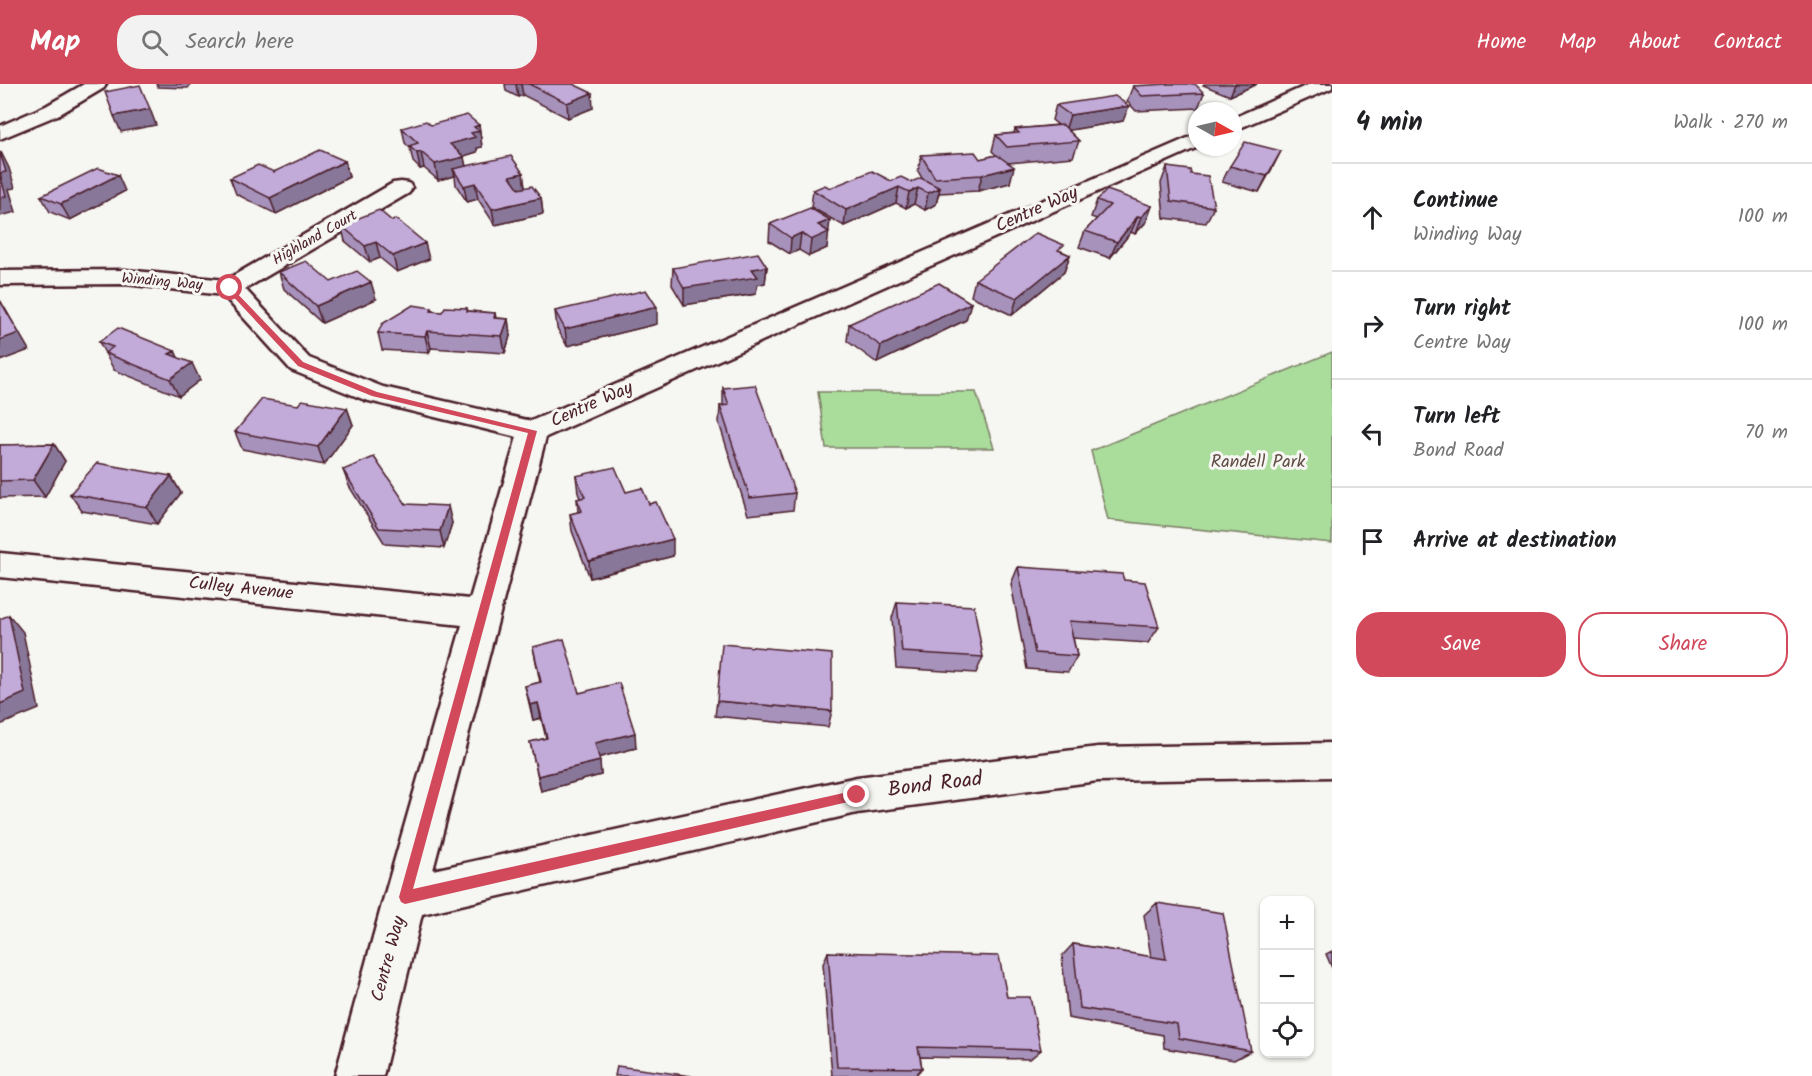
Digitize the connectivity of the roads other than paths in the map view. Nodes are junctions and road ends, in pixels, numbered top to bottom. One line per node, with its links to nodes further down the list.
1 (97, 84): 4 (street)
2 (1326, 84): 3 (street)
3 (1242, 121)
4 (0, 133)
5 (1188, 144): 9 (street, Centre Way)
6 (401, 188): 8 (street, Highland Court)
7 (0, 278): 8 (street, Winding Way)
8 (230, 288): 9 (street)
9 (533, 431): 11 (street, Centre Way)
10 (0, 565): 11 (street, Culley Avenue)
11 (483, 614): 13 (street, Centre Way)
12 (1332, 760): 13 (street, Bond Road)
13 (405, 897): 14 (street, Centre Way)
14 (359, 1076)

